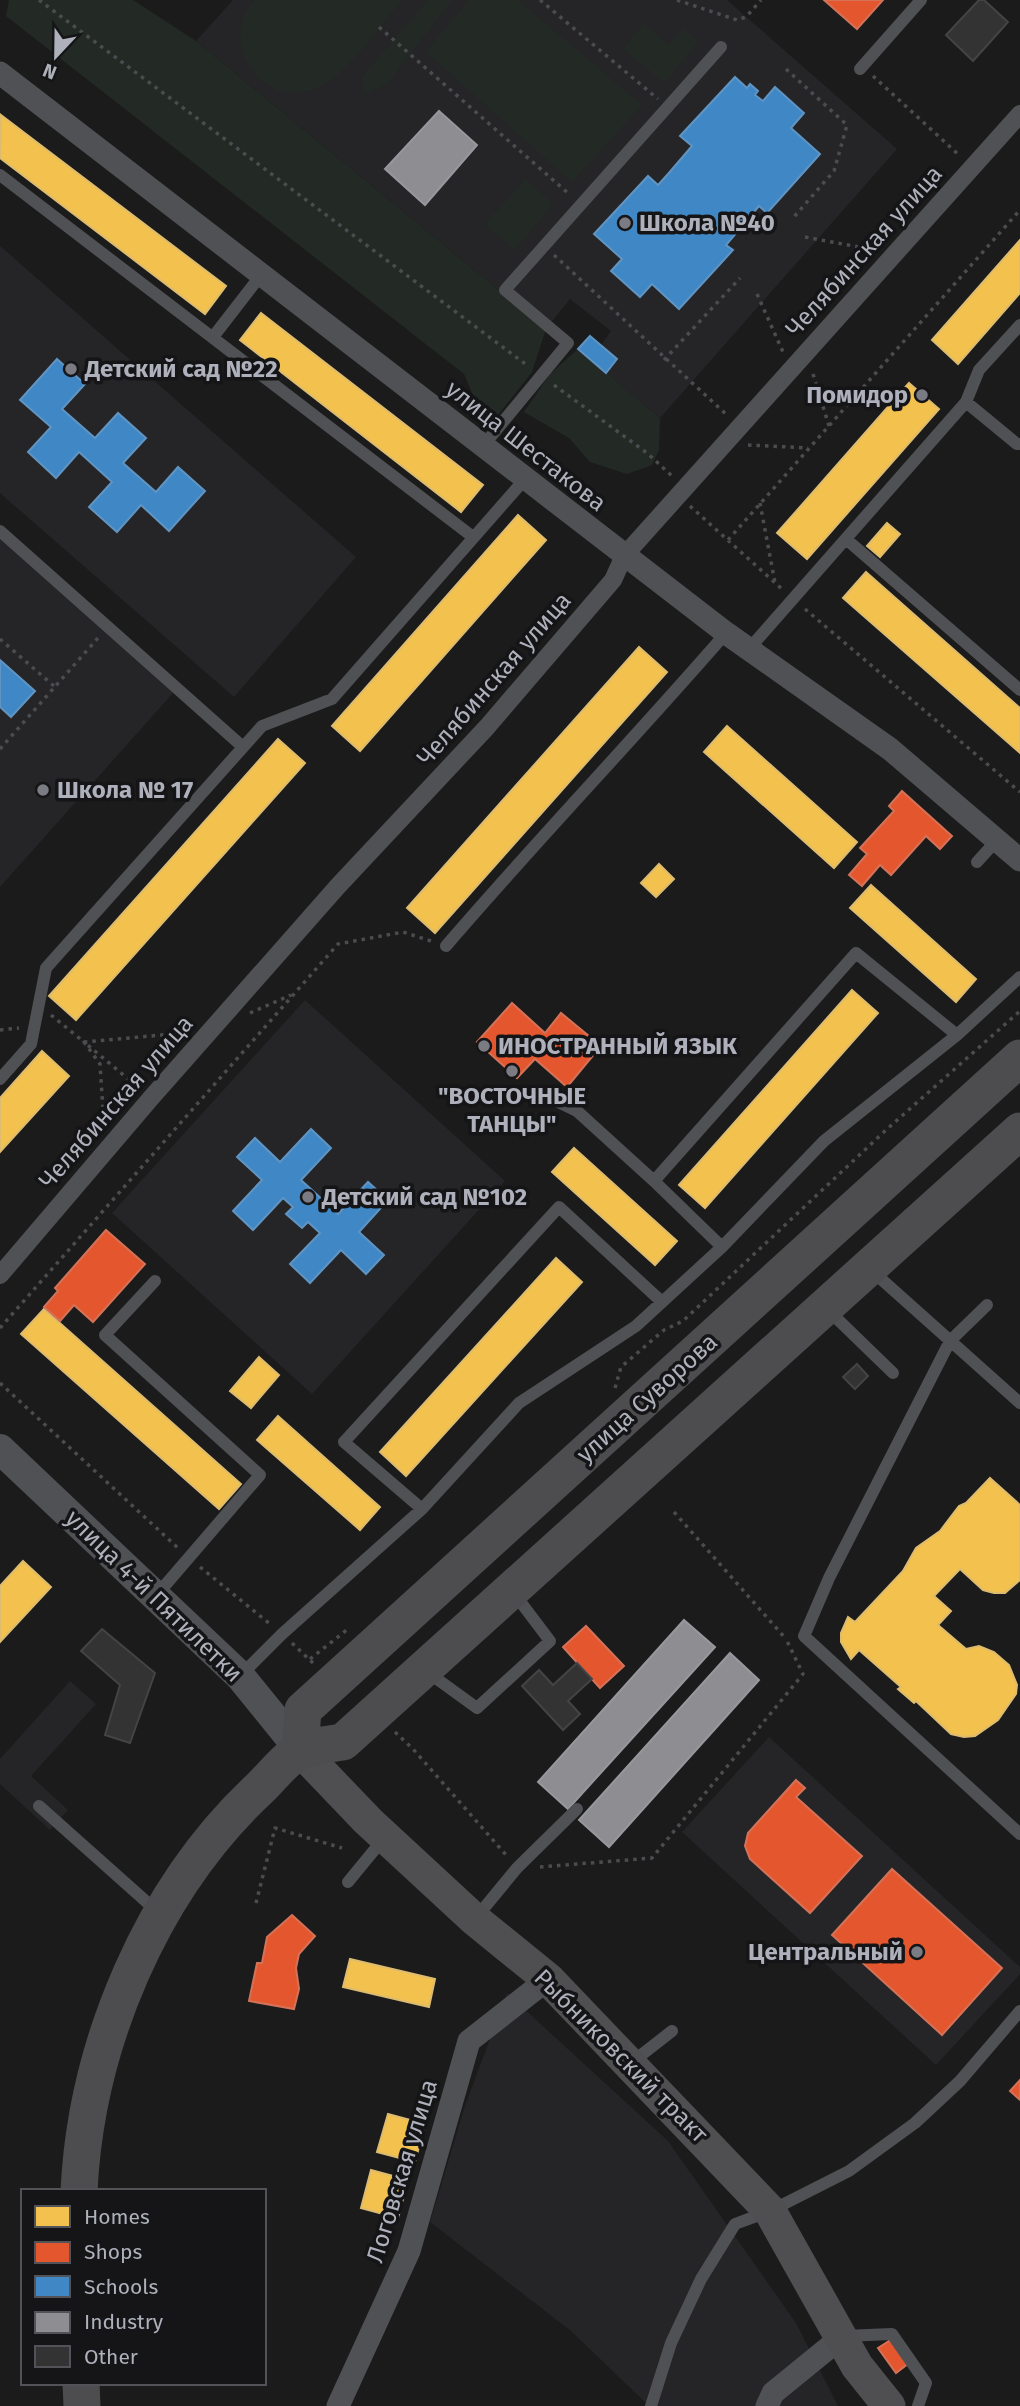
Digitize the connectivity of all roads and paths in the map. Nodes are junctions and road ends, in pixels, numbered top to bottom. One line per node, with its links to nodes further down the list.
1 (39, 0): 29 (path)
2 (540, 0): 11 (path)
3 (677, 0): 5 (path)
4 (921, 0): 8 (lane)
5 (759, 1)
6 (379, 27): 15 (path)
7 (721, 47): 11 (lane)
8 (861, 67): 13 (path)
9 (786, 69): 17 (path)
10 (2, 77): 21 (street, улица Шестакова)
11 (667, 107): 15 (lane)
12 (1020, 114): 13 (street, Челябинская улица)
13 (972, 167): 20 (street, Челябинская улица)
14 (0, 174): 25 (lane)
15 (581, 205): 19 (lane)
16 (1020, 210): 32 (path)
17 (793, 218)
18 (806, 237): 20 (path)
19 (544, 246): 27 (path); 29 (lane)
20 (895, 254): 26 (street, Челябинская улица)
21 (261, 275): 25 (lane); 35 (street, улица Шестакова)
22 (740, 278): 27 (path)
23 (757, 294): 28 (path)
24 (1020, 325): 30 (lane)
25 (213, 337): 41 (lane)
26 (806, 353): 28 (street, Челябинская улица); 32 (path)
27 (664, 360): 31 (path)
28 (791, 370): 31 (street, Челябинская улица)
29 (541, 375): 35 (lane); 38 (path)
30 (966, 402): 34 (lane); 42 (lane)
31 (740, 426): 33 (street, Челябинская улица)
32 (829, 426): 36 (path)
33 (725, 444): 36 (path); 38 (street, Челябинская улица)
34 (1020, 444)
35 (482, 446): 37 (street, улица Шестакова)
36 (808, 448): 39 (path)
37 (525, 479): 41 (lane); 44 (street, улица Шестакова)
38 (682, 492): 43 (path); 44 (street, Челябинская улица)
39 (760, 503): 43 (path); 45 (path)
40 (0, 531): 47 (lane)
41 (473, 537): 53 (lane)
42 (846, 539): 46 (lane); 52 (lane)
43 (728, 540): 45 (path)
44 (624, 556): 48 (street, улица Шестакова); 64 (street, Челябинская улица)
45 (775, 583): 46 (path)
46 (793, 599): 50 (lane); 55 (path)
47 (108, 627): 51 (path); 53 (lane)
48 (726, 633): 50 (street, улица Шестакова); 59 (lane)
49 (0, 639): 51 (path)
50 (748, 650): 56 (street, улица Шестакова)
51 (55, 687): 54 (path)
52 (1020, 690)
53 (243, 747): 62 (lane)
54 (0, 749)
55 (1020, 792)
56 (997, 840): 57 (street, улица Шестакова); 58 (lane)
57 (1020, 860)
58 (977, 862)
59 (446, 946): 61 (path)
60 (1020, 977): 65 (lane)
61 (293, 994): 64 (path); 81 (path)
62 (39, 1005): 66 (path); 68 (lane)
63 (1020, 1011): 85 (path)
64 (211, 1031): 66 (path); 70 (street, Челябинская улица)
65 (957, 1035): 73 (lane); 74 (lane)
66 (84, 1042): 70 (path); 72 (path)
67 (1020, 1058): 98 (main road, улица Суворова)
68 (0, 1079)
69 (536, 1091): 73 (lane)
70 (150, 1098): 72 (street, Челябинская улица)
71 (1020, 1131): 75 (main road)
72 (106, 1152): 76 (street, Челябинская улица)
73 (654, 1181): 74 (lane)
74 (722, 1247): 78 (lane)
75 (868, 1267): 80 (main road); 82 (lane)
76 (0, 1275)
77 (155, 1281): 90 (lane)
78 (662, 1302): 88 (lane); 88 (lane)
79 (987, 1305): 82 (lane)
80 (825, 1307): 83 (lane); 91 (main road)
81 (0, 1328)
82 (950, 1341): 86 (lane); 94 (lane)
83 (893, 1373)
84 (0, 1383): 90 (path)
85 (612, 1396)
86 (1020, 1404)
87 (0, 1449): 92 (street, улица 4-й Пятилетки)
88 (422, 1509): 93 (lane)
89 (674, 1512): 95 (path)
90 (188, 1558): 92 (lane); 93 (path)
91 (511, 1589): 96 (main road); 96 (lane)
92 (155, 1597): 97 (street, улица 4-й Пятилетки)
93 (282, 1634): 97 (lane); 98 (path)
94 (804, 1636): 95 (path); 103 (lane)
95 (786, 1639): 106 (path)
96 (423, 1669): 99 (main road)
97 (240, 1676): 100 (street, улица 4-й Пятилетки)
98 (334, 1682): 100 (main road, улица Суворова)
99 (374, 1714): 100 (main road); 106 (path)
100 (300, 1750): 104 (main road, Рыбниковский тракт); 109 (main road)
101 (39, 1806): 109 (lane)
102 (577, 1809): 106 (lane)
103 (1020, 1834)
104 (385, 1836): 107 (lane); 110 (main road, Рыбниковский тракт)
105 (342, 1848): 108 (path)
106 (517, 1868): 110 (lane)
107 (348, 1882)
108 (256, 1903)
109 (159, 1913): 115 (main road)
110 (474, 1919): 111 (main road, Рыбниковский тракт)
111 (548, 1979): 114 (main road, Рыбниковский тракт); 120 (street, Логовская улица)
112 (1020, 2011): 116 (lane)
113 (672, 2031): 114 (lane)
114 (630, 2064): 116 (main road, Рыбниковский тракт)
115 (79, 2189)
116 (770, 2211): 117 (main road, Рыбниковский тракт); 121 (lane)
117 (843, 2336): 122 (street); 123 (main road, Рыбниковский тракт); 124 (lane)
118 (80, 2385): 119 (main road)
119 (82, 2406)
120 (338, 2406)
121 (651, 2406)
122 (767, 2406)
123 (889, 2406)
124 (918, 2406)

